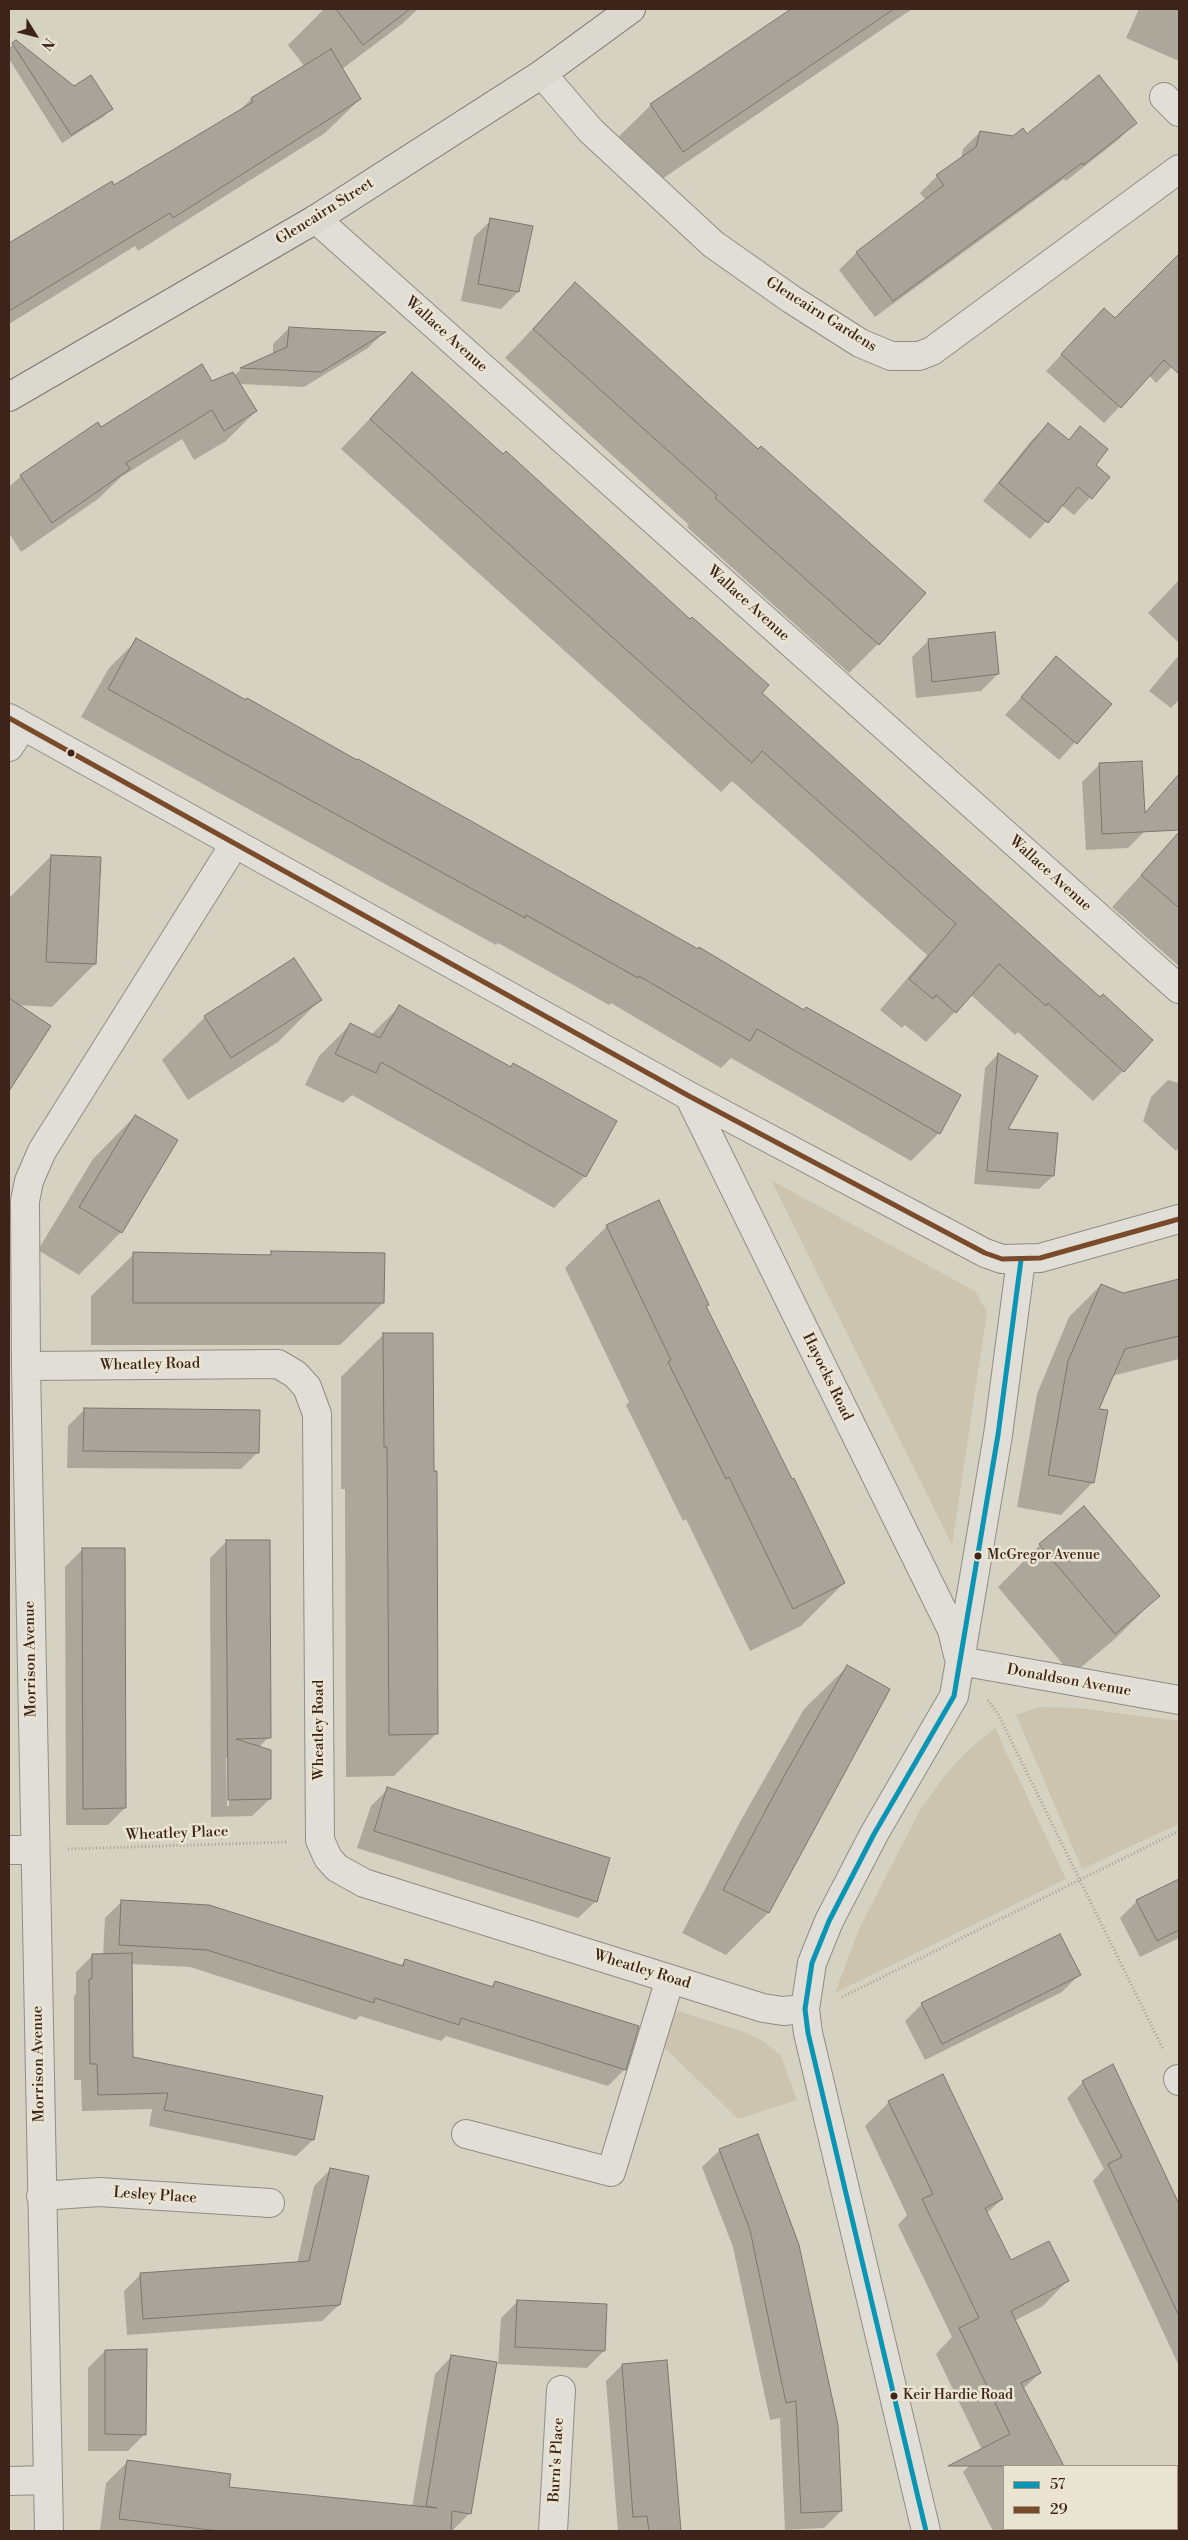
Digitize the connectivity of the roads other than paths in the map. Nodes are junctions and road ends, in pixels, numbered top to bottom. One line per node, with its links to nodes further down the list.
1 (631, 9): 2 (main road, Glencairn Street)
2 (542, 74): 3 (street, Glencairn Gardens); 4 (main road, Glencairn Street)
3 (1179, 169)
4 (316, 219): 5 (main road, Glencairn Street); 8 (street, Wallace Avenue)
5 (9, 397)
6 (13, 730): 7 (street)
7 (234, 845): 9 (street); 12 (street, Morrison Avenue)
8 (1179, 989)
9 (689, 1096): 11 (street); 13 (street, Hayocks Road)
10 (1179, 1219): 11 (street)
11 (1021, 1260): 13 (street, Hayocks Road)
12 (26, 1366): 15 (street, Morrison Avenue); 16 (street, Wheatley Road)
13 (960, 1661): 14 (street, Donaldson Avenue); 17 (street, Hayocks Road)
14 (1179, 1700)
15 (22, 1850): 19 (street, Morrison Avenue)
16 (670, 1979): 17 (street, Wheatley Road); 18 (street)
17 (805, 2009): 26 (street, Hayocks Road)
18 (466, 2134)
19 (41, 2196): 20 (street, Lesley Place); 22 (street, Morrison Avenue)
20 (270, 2203)
21 (561, 2390): 25 (street, Burn's Place)
22 (47, 2480): 23 (street); 24 (street, Morrison Avenue)
23 (9, 2481)
24 (49, 2531)
25 (553, 2531)
26 (926, 2531)

